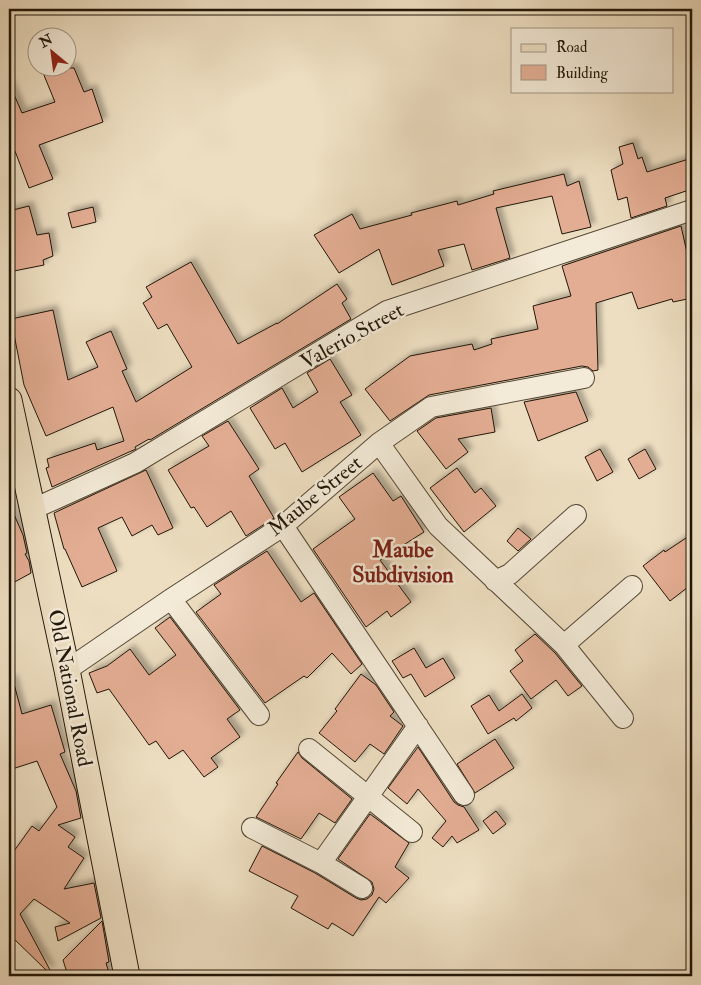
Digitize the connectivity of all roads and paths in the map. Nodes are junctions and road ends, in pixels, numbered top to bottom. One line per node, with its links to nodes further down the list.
1 (692, 210): 5 (street, Valerio Street)
2 (584, 378): 4 (street, Maube Street)
3 (9, 400): 5 (main road, Old National Road)
4 (379, 443): 7 (street, Maube Street); 8 (street)
5 (33, 509): 12 (main road, Old National Road)
6 (576, 515): 8 (street)
7 (283, 526): 10 (street, Maube Street); 15 (street)
8 (495, 581): 11 (street)
9 (632, 586): 11 (street)
10 (171, 598): 12 (street, Maube Street); 13 (street)
11 (564, 644): 14 (street)
12 (67, 670): 23 (main road, Old National Road)
13 (259, 715)
14 (623, 718)
15 (418, 726): 17 (street); 18 (street)
16 (309, 749): 18 (street)
17 (464, 795)
18 (368, 796): 20 (street); 21 (street)
19 (252, 828): 21 (street)
20 (412, 832)
21 (321, 864): 22 (street)
22 (362, 888)
23 (127, 976)

